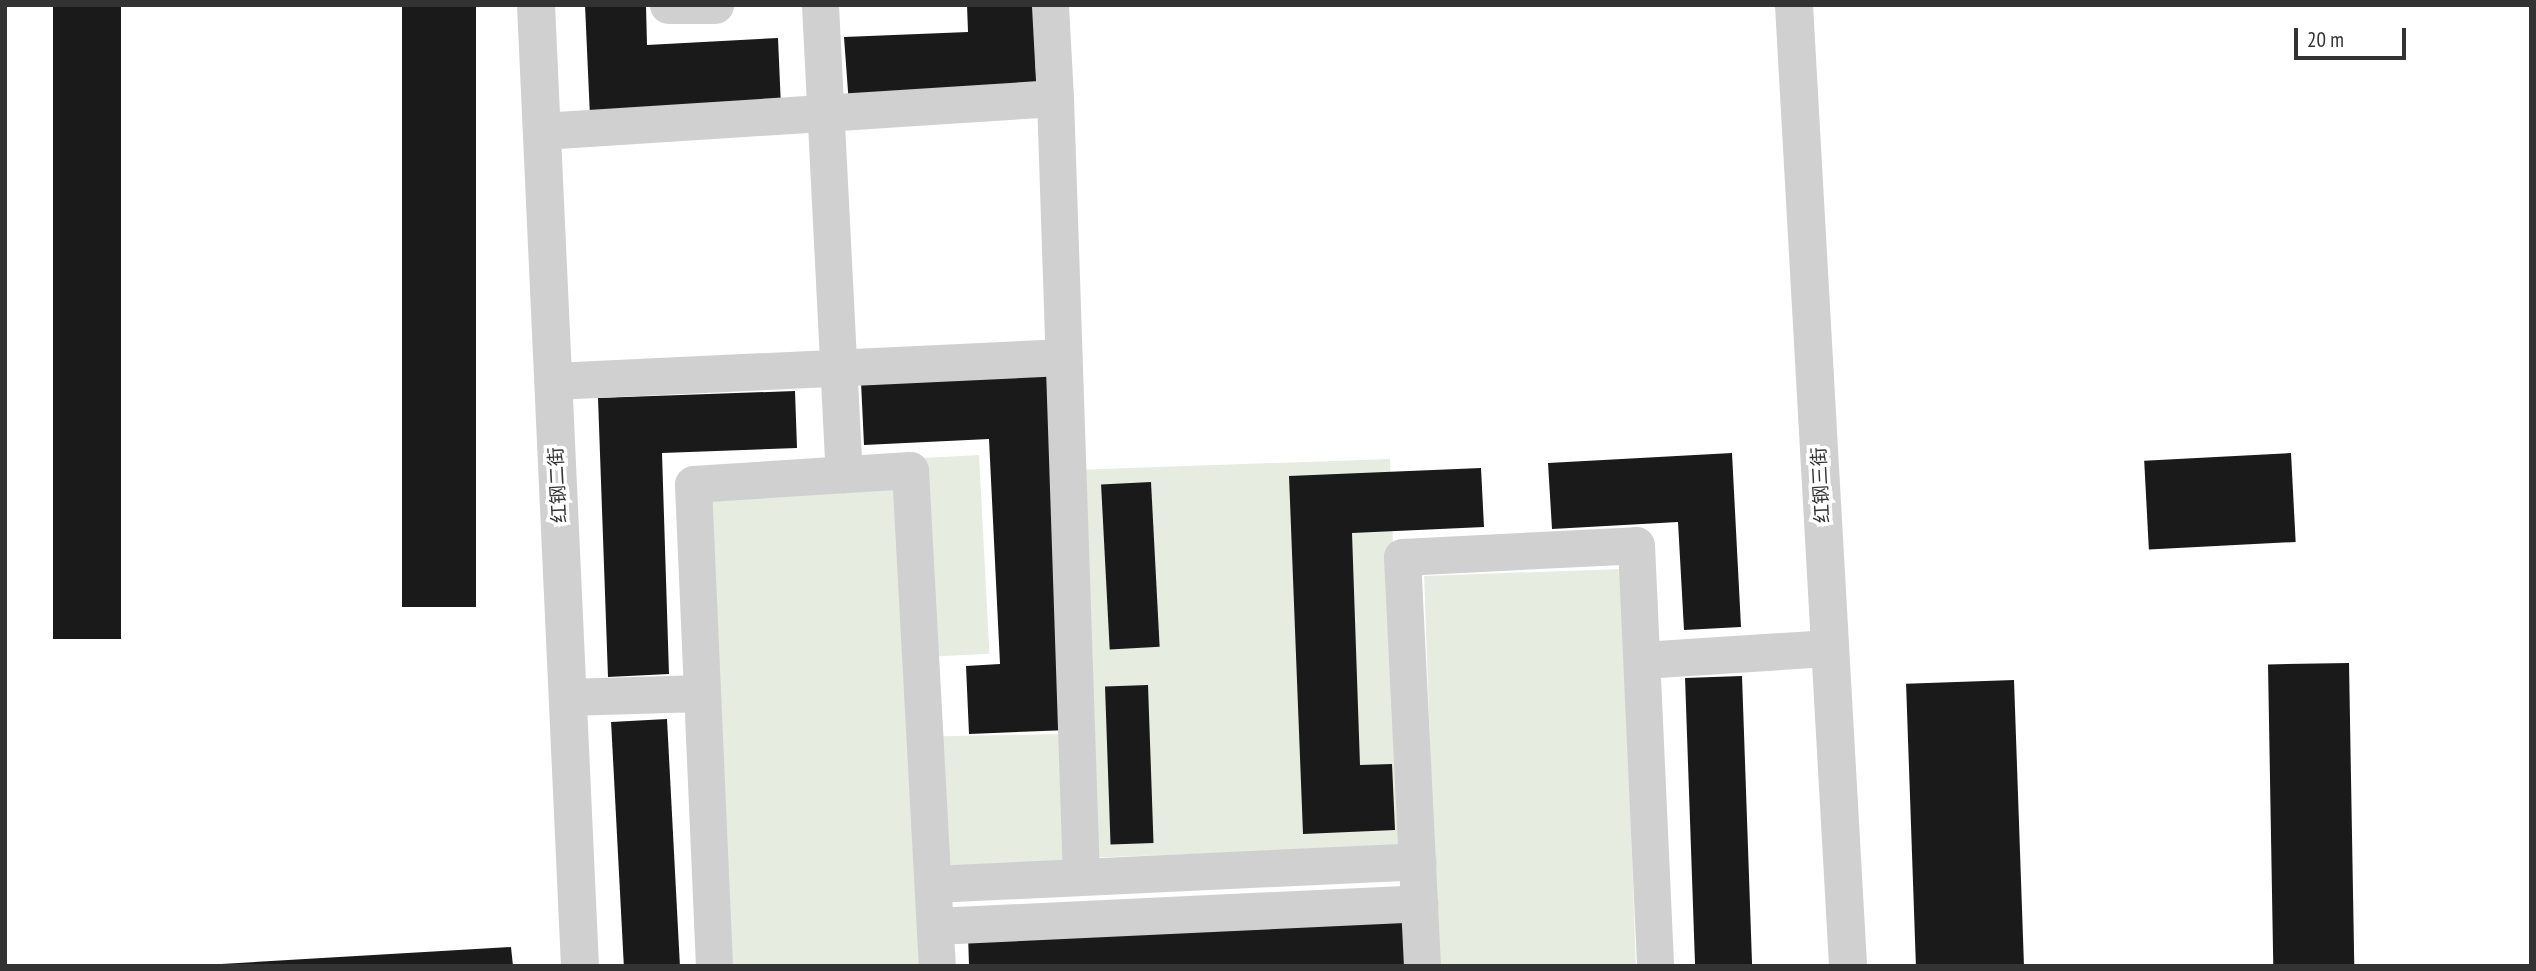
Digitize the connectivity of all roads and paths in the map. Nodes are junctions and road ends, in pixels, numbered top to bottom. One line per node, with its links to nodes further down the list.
1 (536, 5): 9 (street, 红钢二街)
2 (668, 5): 3 (street)
3 (715, 5)
4 (820, 5): 8 (street)
5 (1050, 5): 7 (street)
6 (1794, 5): 14 (street, 红钢三街)
7 (1055, 98): 8 (street); 10 (street)
8 (826, 113): 9 (street); 11 (street)
9 (542, 131): 12 (street, 红钢二街)
10 (1063, 357): 11 (street); 19 (street)
11 (839, 367): 12 (street); 13 (street)
12 (553, 381): 17 (street, 红钢二街)
13 (844, 474): 16 (street); 20 (street)
14 (1830, 648): 15 (street); 28 (street, 红钢三街)
15 (1642, 660): 18 (street); 27 (street)
16 (702, 693): 17 (street); 24 (street)
17 (567, 697): 23 (street, 红钢二街)
18 (1417, 861): 19 (street); 21 (street)
19 (1081, 877): 20 (street)
20 (933, 884): 22 (street)
21 (1419, 903): 22 (street); 26 (street)
22 (935, 926): 25 (street)
23 (580, 966)
24 (714, 966)
25 (937, 966)
26 (1422, 966)
27 (1655, 966)
28 (1848, 966)

